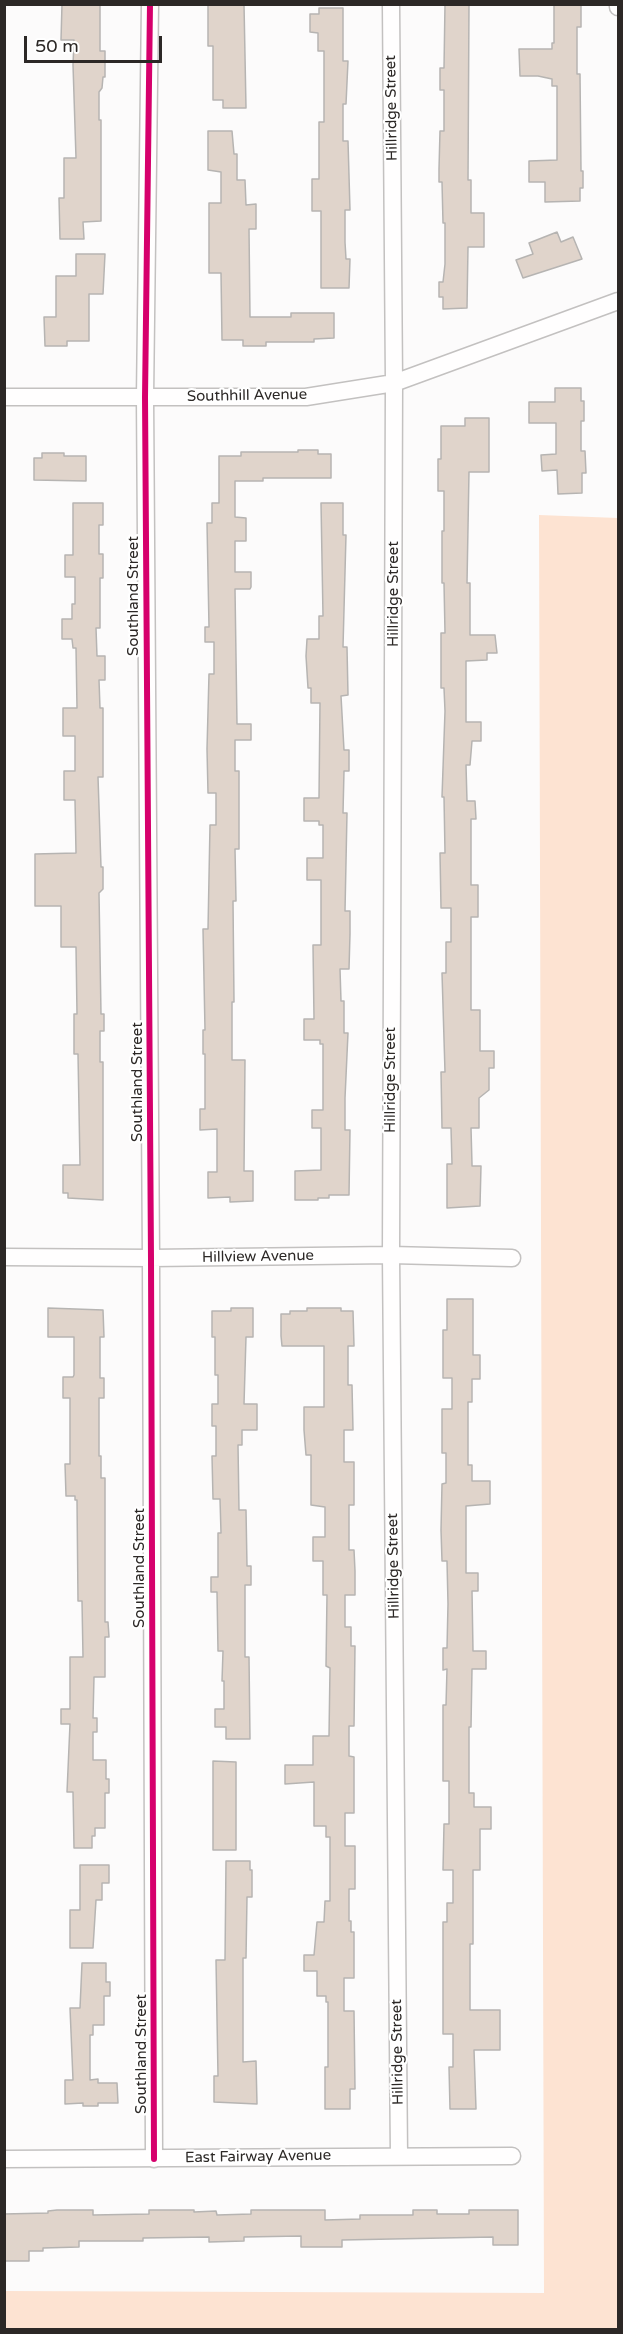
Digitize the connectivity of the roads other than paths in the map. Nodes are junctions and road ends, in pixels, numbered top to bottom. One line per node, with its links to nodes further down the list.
1 (150, 4): 6 (street, Southland Street)
2 (391, 4): 4 (street, Hillridge Street)
3 (618, 301): 4 (street, Southhill Avenue)
4 (394, 383): 6 (street, Southhill Avenue); 7 (street, Hillridge Street)
5 (4, 397): 6 (street, Southhill Avenue)
6 (145, 397): 9 (street, Southland Street)
7 (391, 1255): 9 (street, Hillview Avenue); 10 (street, Hillview Avenue); 11 (street, Hillridge Street)
8 (4, 1257): 9 (street, Hillview Avenue)
9 (151, 1258): 14 (street, Southland Street)
10 (512, 1258)
11 (399, 2156): 12 (street, East Fairway Avenue); 14 (street, East Fairway Avenue)
12 (512, 2156)
13 (4, 2159): 14 (street, East Fairway Avenue)
14 (154, 2159)

